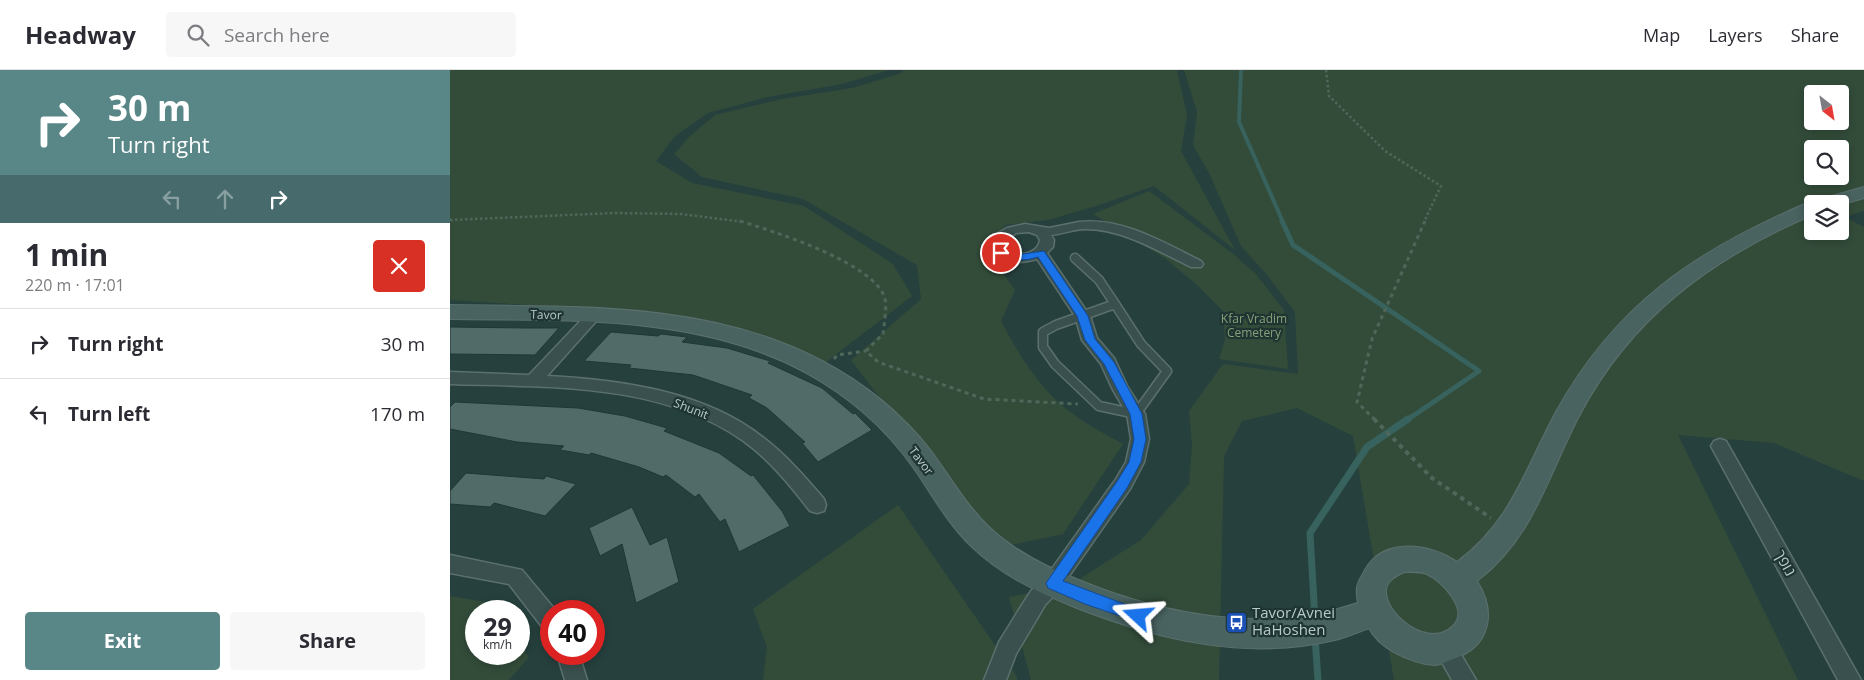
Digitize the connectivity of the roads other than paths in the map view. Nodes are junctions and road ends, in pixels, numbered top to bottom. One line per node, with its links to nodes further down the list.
1 (1864, 192): 2 (street)
2 (1849, 197)
3 (1804, 211): 18 (street)
4 (1042, 232): 5 (street); 5 (street); 7 (street)
5 (1040, 253): 11 (street)
6 (1075, 258): 8 (lane)
7 (1196, 264)
8 (1116, 304): 11 (lane); 14 (lane)
9 (450, 312): 10 (street, Tavor)
10 (593, 316): 13 (street); 19 (street, Tavor)
11 (1082, 316): 14 (street); 14 (lane)
12 (450, 378): 13 (street, Shunit)
13 (533, 381): 16 (street, Shunit)
14 (1136, 414): 19 (street)
15 (1720, 446): 27 (street, נופך)
16 (817, 505)
17 (450, 564): 20 (street)
18 (1457, 579): 21 (street); 22 (street)
19 (1053, 583): 21 (street, Tavor); 25 (street)
20 (540, 607)
21 (1375, 612): 22 (street)
22 (1445, 648): 26 (street)
23 (571, 665): 24 (street)
24 (576, 680)
25 (995, 680)
26 (1465, 680)
27 (1850, 680)

